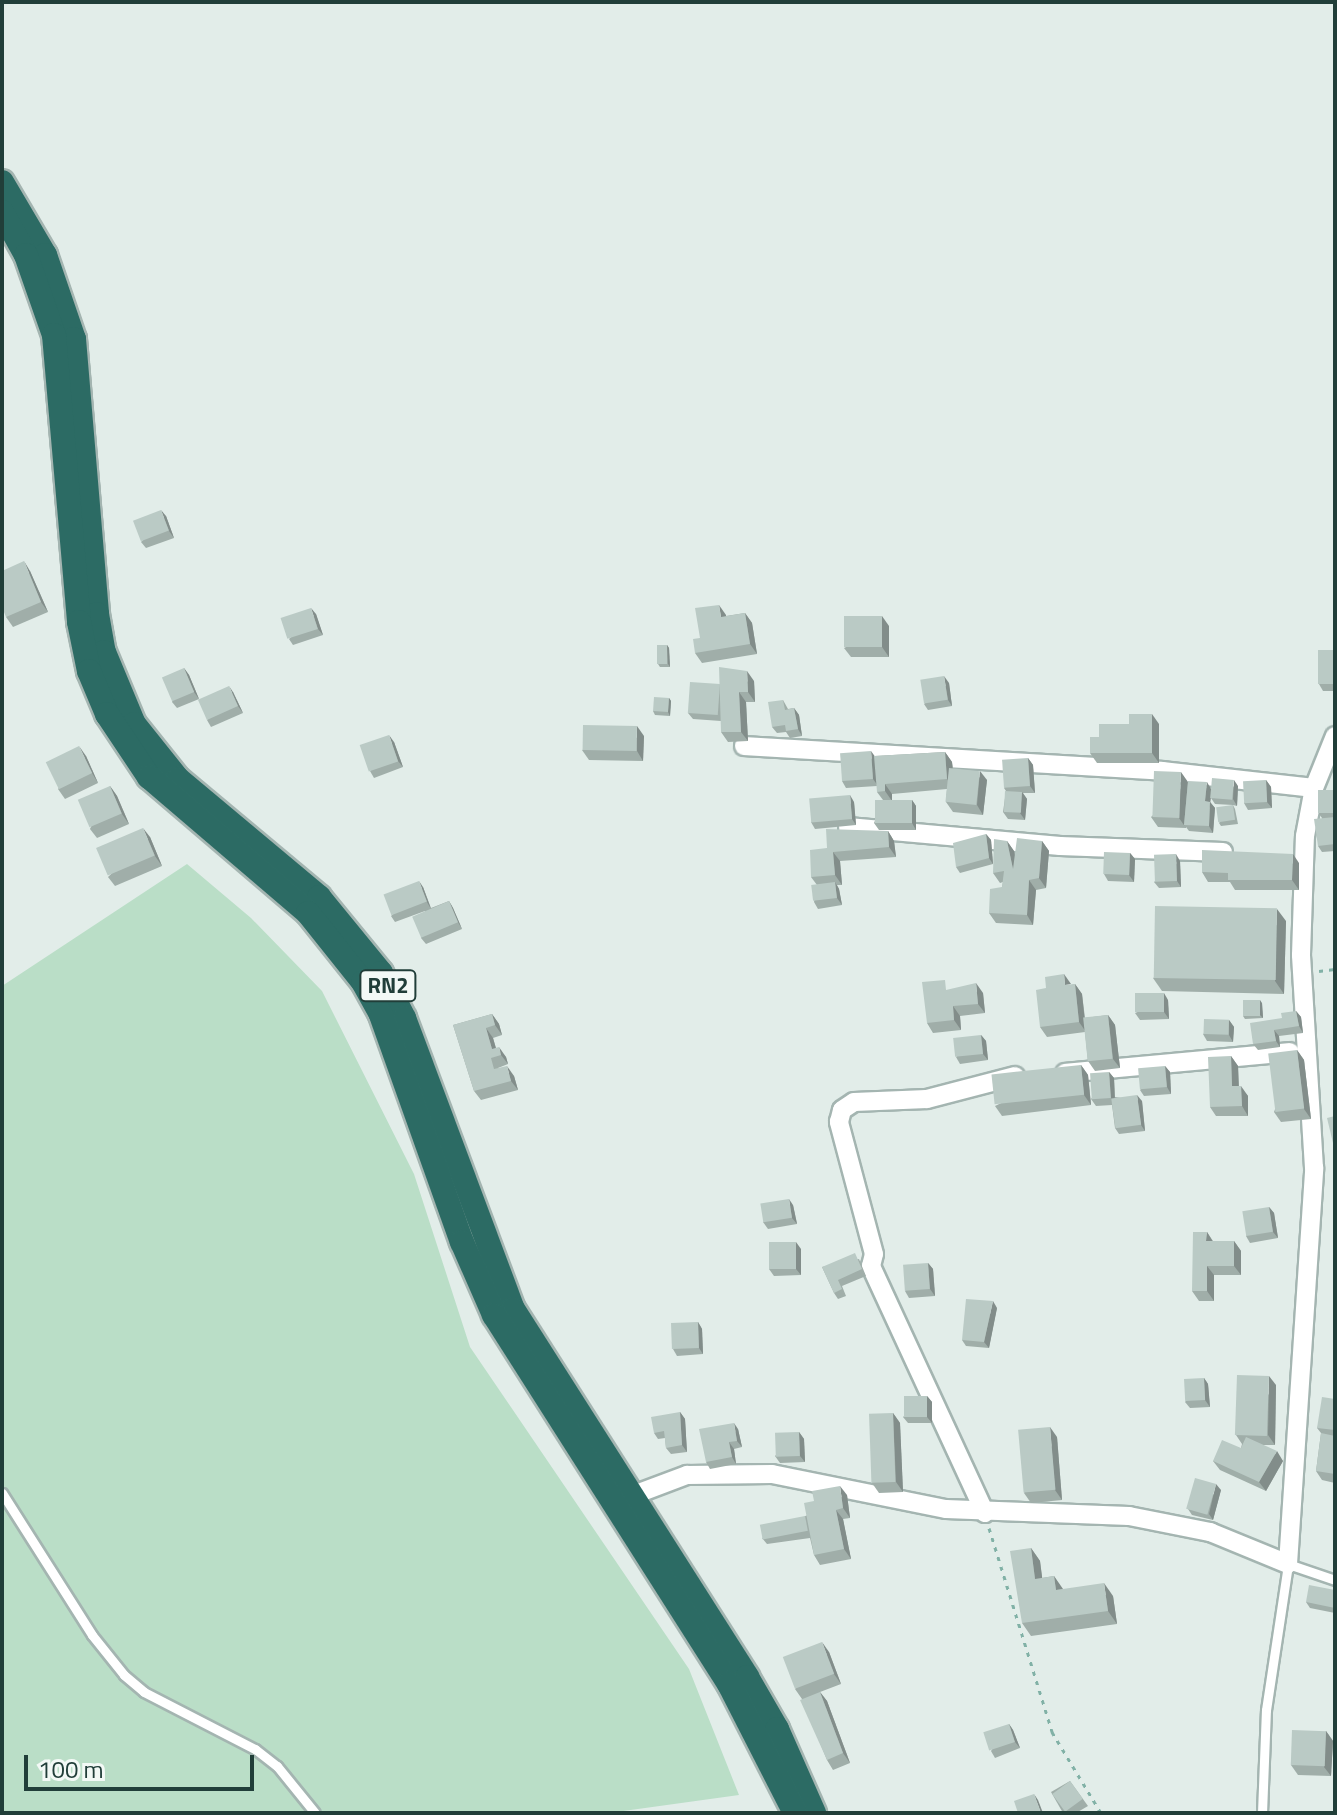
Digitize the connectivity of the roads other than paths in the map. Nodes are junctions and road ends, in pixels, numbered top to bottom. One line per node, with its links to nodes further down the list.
1 (2, 182): 12 (highway, RN2)
2 (2, 212): 17 (highway, RN2)
3 (1335, 736): 5 (street)
4 (744, 746): 5 (street)
5 (1314, 788): 9 (street)
6 (848, 827): 7 (street)
7 (1237, 853)
8 (1278, 854): 9 (street)
9 (1306, 854): 10 (street)
10 (1309, 1049): 13 (street); 14 (street)
11 (2, 1493): 16 (lane)
12 (631, 1496): 13 (street); 18 (highway, RN2)
13 (985, 1513): 14 (street)
14 (1288, 1564): 15 (lane); 19 (lane)
15 (1335, 1580)
16 (315, 1813)
17 (795, 1813)
18 (814, 1813)
19 (1262, 1813)

